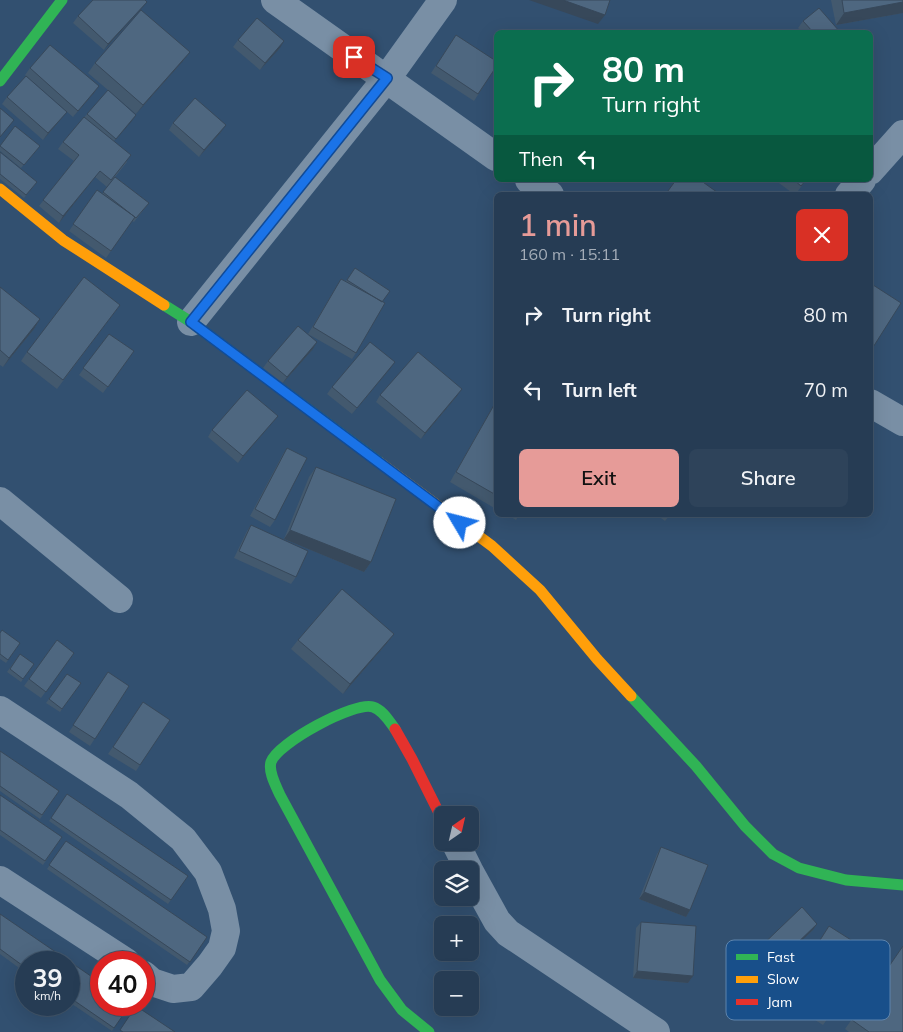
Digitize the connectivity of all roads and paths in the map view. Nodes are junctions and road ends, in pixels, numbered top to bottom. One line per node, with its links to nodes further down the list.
1 (62, 0): 5 (street)
2 (275, 0): 4 (street)
3 (443, 0): 4 (street)
4 (387, 78): 7 (street); 14 (street)
5 (0, 81)
6 (903, 134): 8 (street)
7 (494, 156)
8 (873, 168)
9 (532, 182): 12 (street)
10 (860, 182): 13 (street)
11 (0, 189): 14 (street)
12 (546, 192)
13 (852, 192)
14 (191, 322): 22 (street)
15 (873, 405): 16 (street)
16 (903, 422)
17 (0, 501): 18 (street)
18 (119, 600)
19 (0, 710): 25 (street)
20 (435, 806): 26 (street)
21 (0, 880): 24 (street)
22 (903, 885)
23 (479, 889): 27 (street)
24 (109, 951)
25 (155, 983)
26 (428, 1032)
27 (656, 1032)

